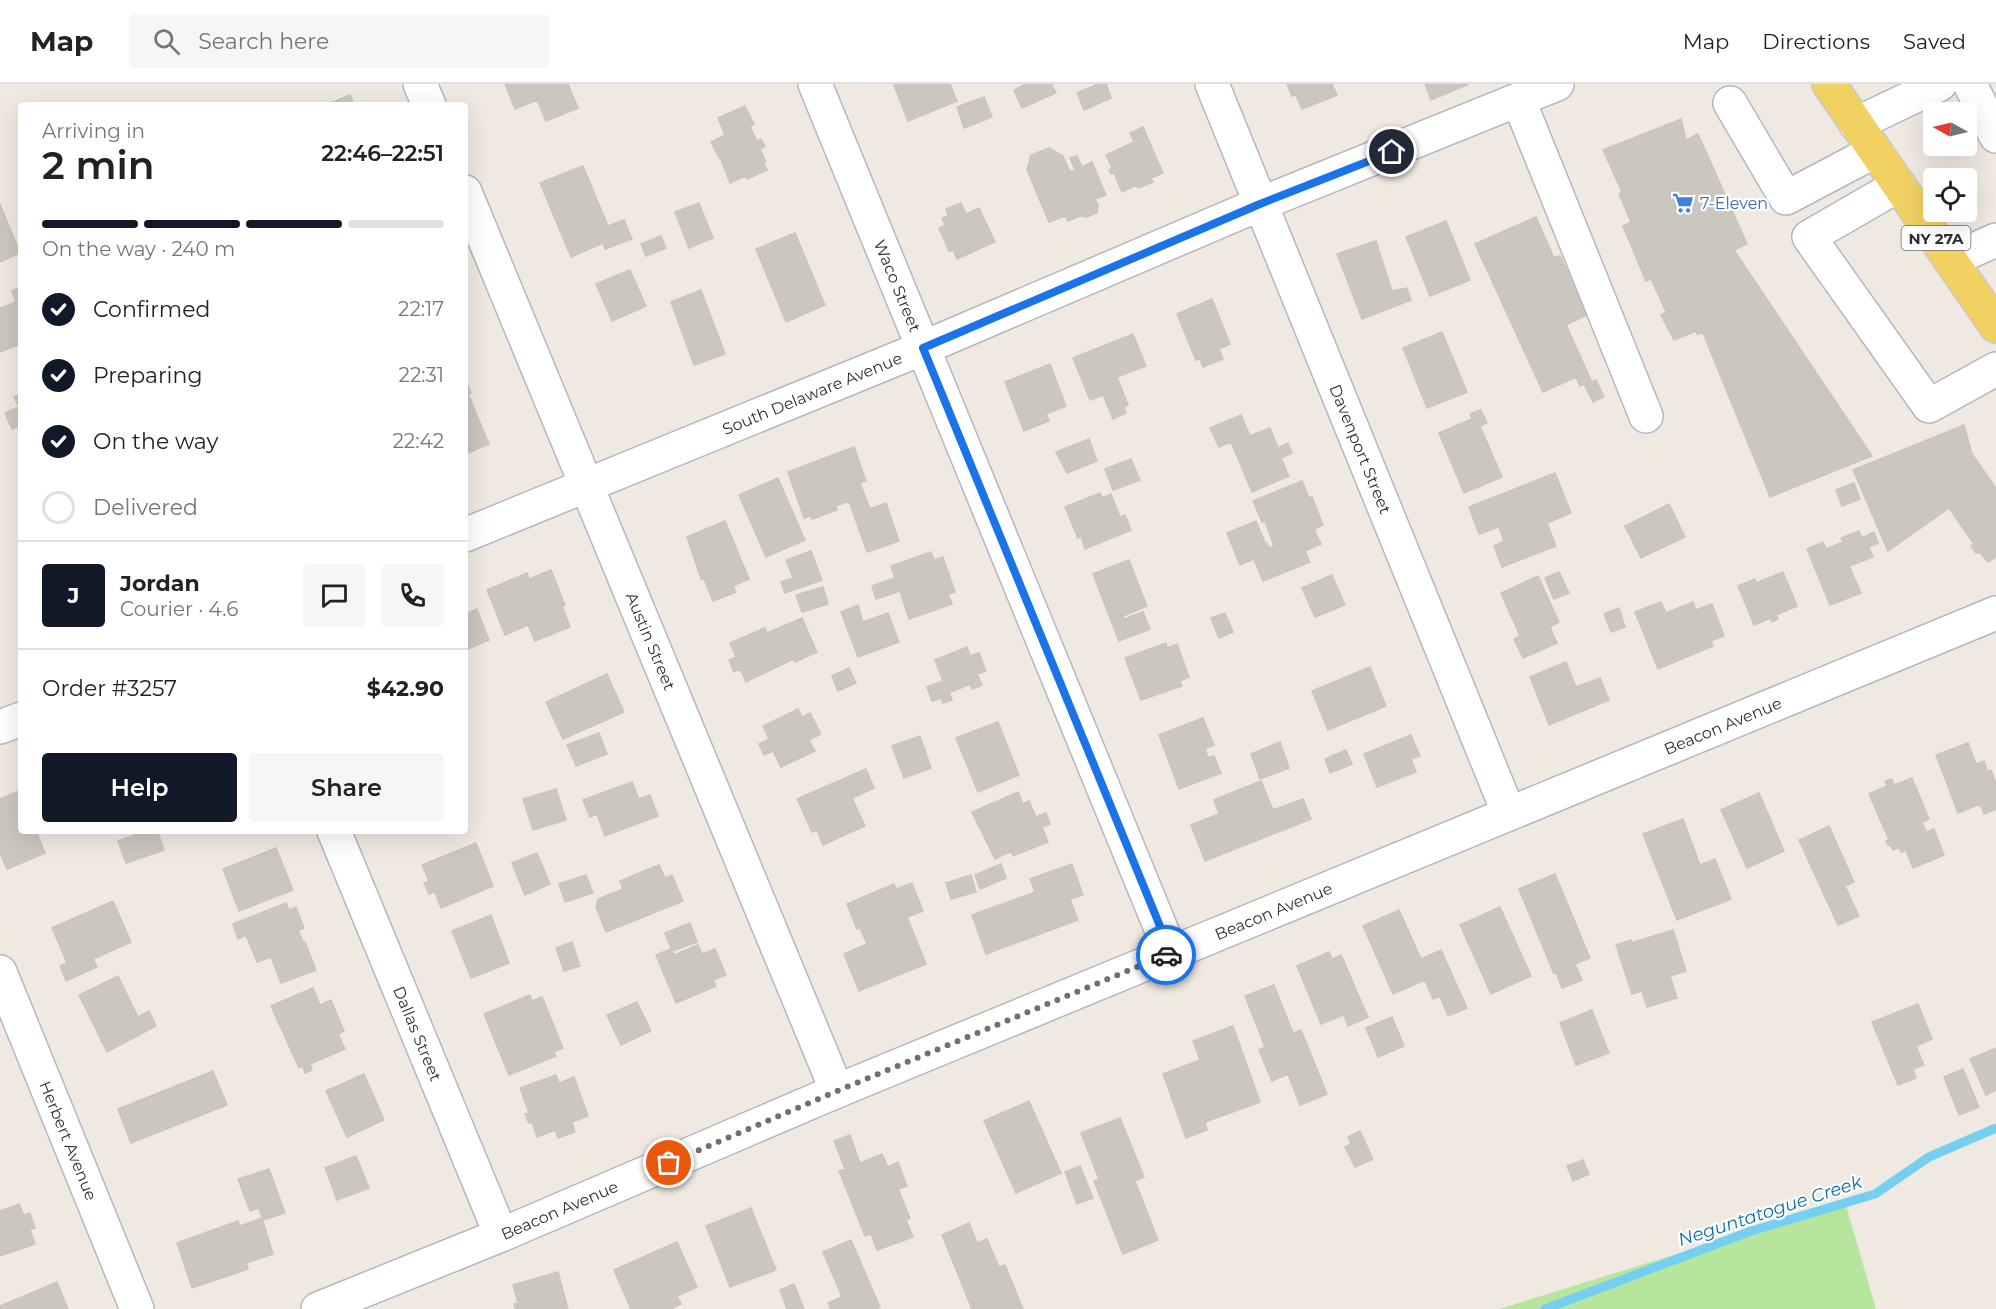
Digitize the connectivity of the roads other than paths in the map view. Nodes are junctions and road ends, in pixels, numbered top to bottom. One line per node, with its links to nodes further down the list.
1 (420, 84): 9 (street)
2 (814, 84): 22 (street, Waco Street)
3 (1212, 84): 17 (street, Davenport Street)
4 (1557, 84): 8 (street, South Delaware Avenue)
5 (1828, 84): 11 (main road, NY 27A)
6 (1940, 84): 11 (street)
7 (1970, 84): 12 (street)
8 (1519, 101): 17 (street, South Delaware Avenue); 24 (street)
9 (428, 102)
10 (1730, 103): 15 (street)
11 (1856, 124): 13 (main road, NY 27A)
12 (1996, 136)
13 (1875, 151): 14 (main road, NY 27A); 15 (street)
14 (1899, 185): 18 (street); 20 (main road, NY 27A)
15 (1786, 198): 18 (street)
16 (468, 199): 25 (street, Austin Street)
17 (1260, 204): 22 (street, South Delaware Avenue); 30 (street, Davenport Street)
18 (1809, 237): 23 (street)
19 (1996, 240): 20 (street)
20 (1951, 260): 21 (main road, NY 27A)
21 (1996, 326)
22 (923, 348): 25 (street, South Delaware Avenue); 32 (street, Waco Street)
23 (1996, 369)
24 (1646, 416)
25 (586, 485): 26 (street, South Delaware Avenue); 34 (street, Austin Street)
26 (468, 534)
27 (1996, 613): 30 (street, Beacon Avenue)
28 (18, 720): 29 (street)
29 (0, 727)
30 (1509, 814): 32 (street, Beacon Avenue)
31 (335, 834): 35 (street, Dallas Street)
32 (1171, 953): 34 (street, Beacon Avenue)
33 (0, 972): 36 (street, Herbert Avenue)
34 (837, 1091): 35 (street, Beacon Avenue)
35 (501, 1235): 37 (street, Beacon Avenue)
36 (137, 1309)
37 (318, 1309)

